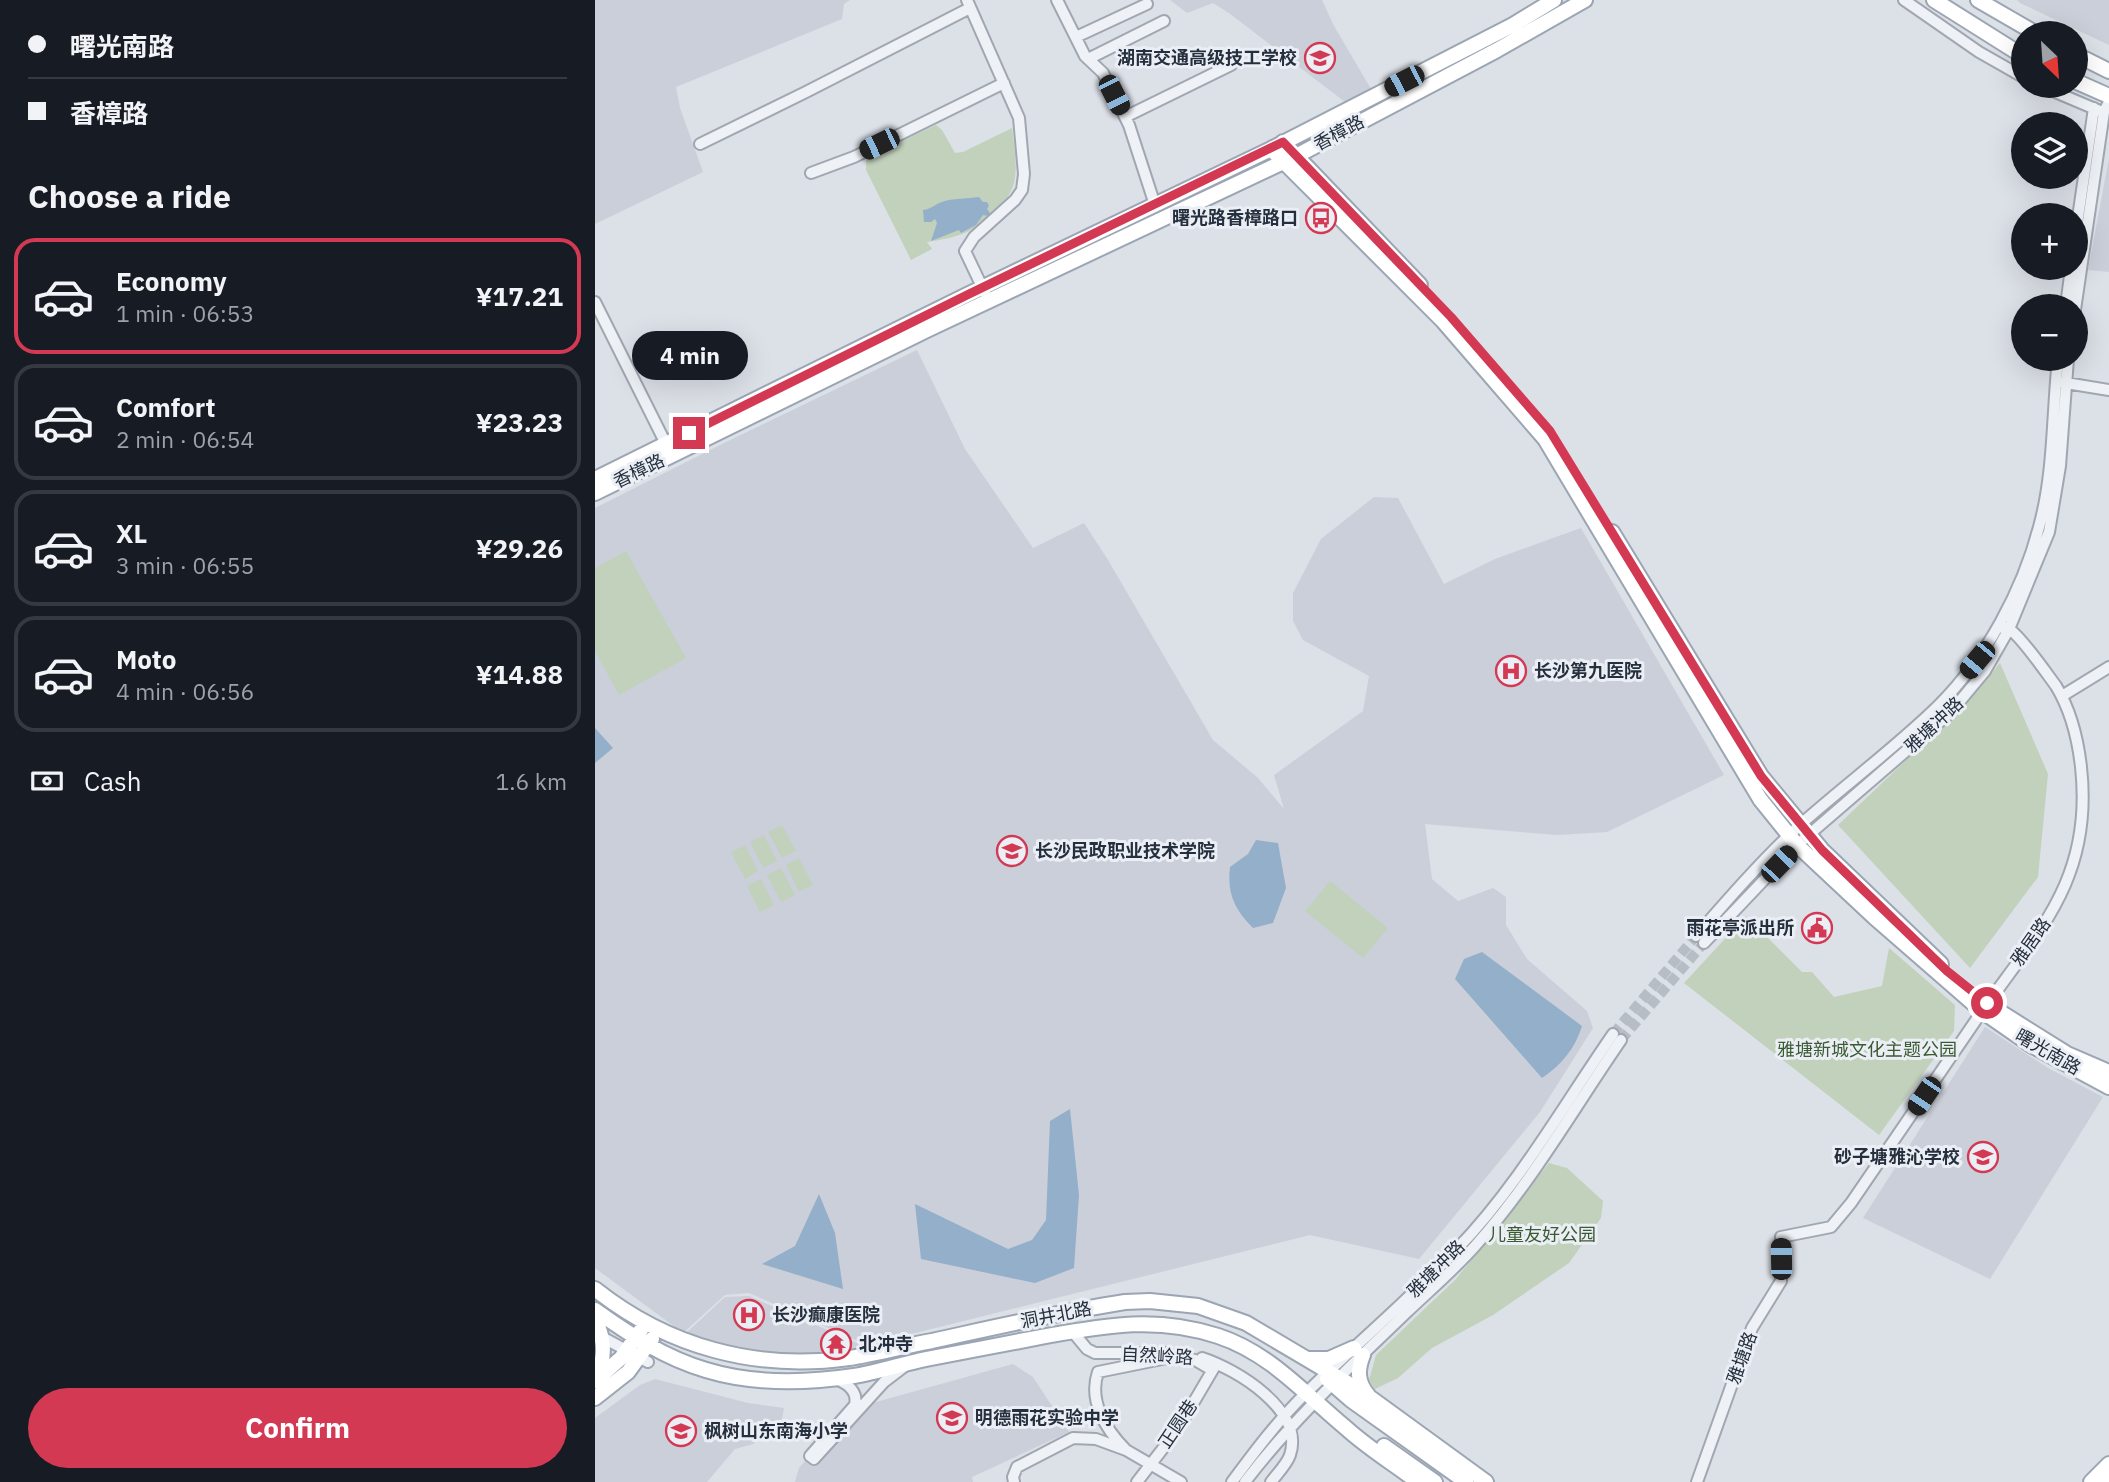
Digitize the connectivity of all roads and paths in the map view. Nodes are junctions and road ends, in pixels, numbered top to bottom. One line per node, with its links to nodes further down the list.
1 (1057, 0): 11 (street)
2 (1554, 0): 25 (main road, 香樟路)
3 (1585, 0): 26 (main road, 香樟路)
4 (1903, 0): 16 (street)
5 (1934, 0): 12 (main road)
6 (1978, 0): 10 (main road)
7 (968, 4): 18 (street); 24 (street)
8 (1147, 4): 11 (street)
9 (1164, 21): 13 (street)
10 (2014, 21)
11 (1076, 37): 13 (street)
12 (2011, 48)
13 (1088, 59): 23 (street)
14 (2088, 60): 17 (main road)
15 (1231, 65): 23 (street)
16 (2011, 70)
17 (2109, 71)
18 (1004, 83): 28 (street); 31 (street)
19 (2088, 87): 20 (main road)
20 (2109, 96)
21 (2074, 98): 22 (street)
22 (2104, 109): 29 (street); 32 (street)
23 (1125, 117): 30 (street)
24 (700, 144)
25 (1277, 145): 26 (main road, 曙光南路); 27 (main road, 曙光南路); 30 (main road, 香樟路)
26 (1297, 155): 27 (main road, 香樟路); 45 (main road, 曙光南路)
27 (1282, 162): 34 (main road, 香樟路); 46 (main road, 曙光南路)
28 (811, 173)
29 (2083, 203)
30 (1155, 205): 31 (main road, 香樟路)
31 (982, 287): 34 (street); 39 (main road, 香樟路)
32 (2077, 294)
33 (595, 302): 39 (street)
34 (989, 302): 41 (main road, 香樟路)
35 (2059, 371): 37 (street, 雅塘冲路)
36 (2064, 371): 37 (street, 雅塘冲路)
37 (2060, 382): 38 (street); 42 (street, 雅塘冲路)
38 (2109, 390)
39 (666, 444): 40 (main road, 香樟路)
40 (595, 479)
41 (595, 493)
42 (2004, 628): 44 (street, 雅居路); 45 (street, 雅塘冲路)
43 (2109, 667): 44 (street)
44 (2062, 696): 48 (street, 雅居路)
45 (1805, 830): 46 (street, 雅塘冲路); 48 (main road, 曙光南路)
46 (1793, 840): 47 (street, 雅塘冲路); 48 (main road, 曙光南路)
47 (1700, 939)
48 (1985, 1007): 50 (main road, 曙光南路); 51 (street, 雅居路)
49 (1617, 1037): 59 (street, 雅塘冲路)
50 (2106, 1078)
51 (1781, 1237): 88 (street, 雅塘路)
52 (597, 1290): 55 (main road, 洞井北路)
53 (595, 1310): 58 (main road, 洞井北路)
54 (595, 1318): 57 (main road)
55 (652, 1326): 58 (main road); 61 (main road, 洞井北路)
56 (1072, 1331): 62 (main road, 洞井北路); 64 (street, 自然岭路); 68 (main road, 洞井北路)
57 (598, 1335): 60 (street); 67 (main road)
58 (642, 1342): 60 (main road); 63 (main road, 洞井北路)
59 (1358, 1352): 61 (main road); 66 (street, 雅塘冲路); 70 (main road)
60 (638, 1357): 63 (main road); 67 (main road); 69 (main road)
61 (1304, 1358): 66 (main road, 洞井北路)
62 (915, 1362): 65 (main road, 洞井北路); 65 (street)
63 (685, 1363): 65 (main road, 洞井北路)
64 (1214, 1367): 72 (street, 自然岭路); 74 (street); 75 (street, 正圆巷)
65 (834, 1378)
66 (1331, 1378): 68 (street, 雅塘冲路); 70 (main road, 洞井北路); 86 (main road)
67 (595, 1379)
68 (1311, 1397): 71 (main road, 洞井北路); 72 (street, 雅塘冲路); 73 (street, 雅塘冲路)
69 (595, 1398)
70 (1371, 1399): 87 (main road, 洞井北路)
71 (1331, 1415): 84 (main road, 洞井北路); 85 (main road)
72 (1284, 1417): 73 (street, 自然岭路); 81 (street, 雅塘冲路)
73 (1289, 1430): 82 (street, 雅塘冲路); 83 (street, 自然岭路)
74 (1126, 1450): 75 (street); 78 (street)
75 (1150, 1464): 79 (street, 正圆巷); 80 (street)
76 (2109, 1464): 89 (main road)
77 (2109, 1477): 90 (highway)
78 (1014, 1482)
79 (1137, 1482)
80 (1181, 1482)
81 (1232, 1482)
82 (1245, 1482)
83 (1271, 1482)
84 (1418, 1482)
85 (1435, 1482)
86 (1467, 1482)
87 (1486, 1482)
88 (1697, 1482)
89 (2091, 1482)
90 (2104, 1482)

